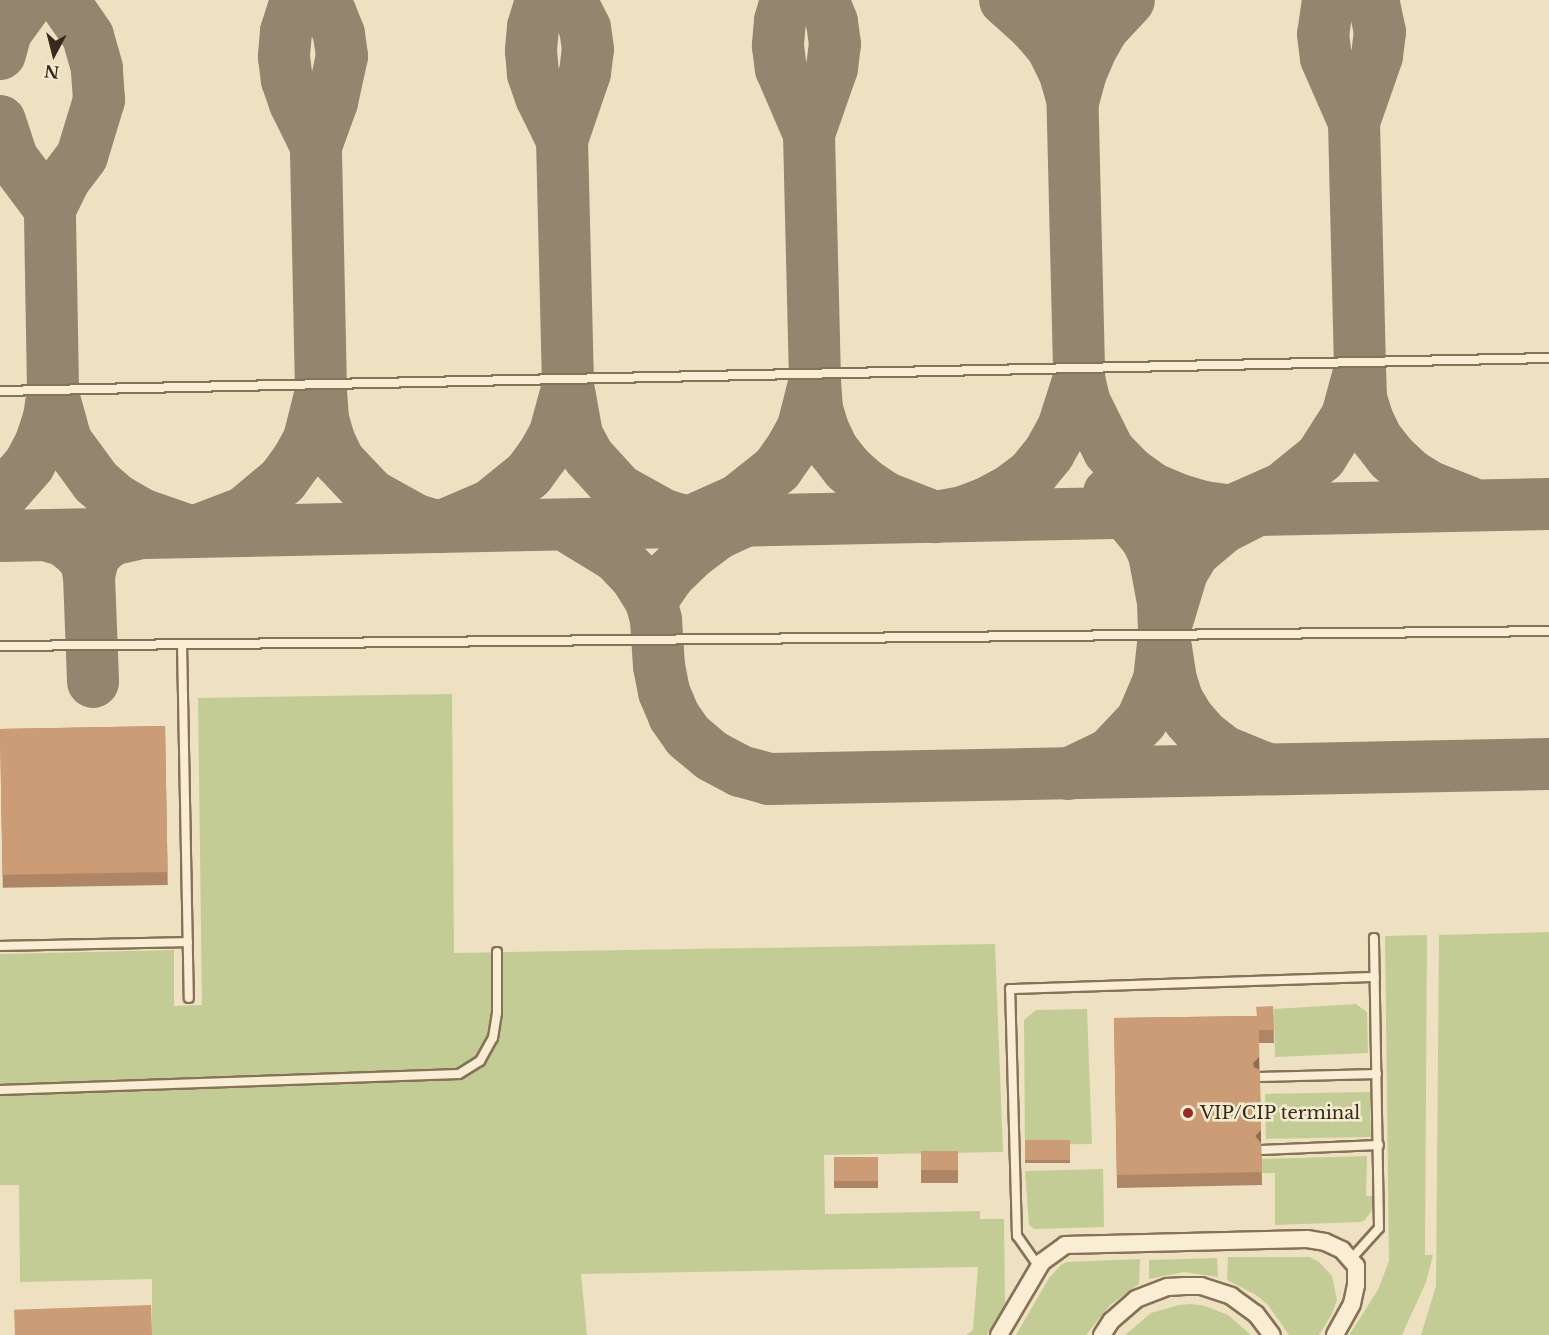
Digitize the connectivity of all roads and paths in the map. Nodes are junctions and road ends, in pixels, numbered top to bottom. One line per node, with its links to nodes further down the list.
1 (1549, 358): 2 (lane)
2 (0, 391)
3 (1549, 631): 4 (lane)
4 (182, 644): 5 (lane); 7 (lane)
5 (0, 646)
6 (1374, 938): 10 (lane)
7 (188, 942): 8 (lane); 11 (lane)
8 (0, 946)
9 (498, 952): 14 (lane)
10 (1375, 977): 12 (lane); 18 (lane)
11 (189, 998)
12 (1377, 1074): 13 (lane); 15 (lane)
13 (1259, 1077)
14 (0, 1090)
15 (1380, 1145): 16 (lane); 17 (lane)
16 (1261, 1150)
17 (1352, 1258): 18 (street); 22 (street)
18 (1039, 1267): 19 (street)
19 (999, 1335)
20 (1102, 1335): 21 (street)
21 (1272, 1335)
22 (1335, 1335)

